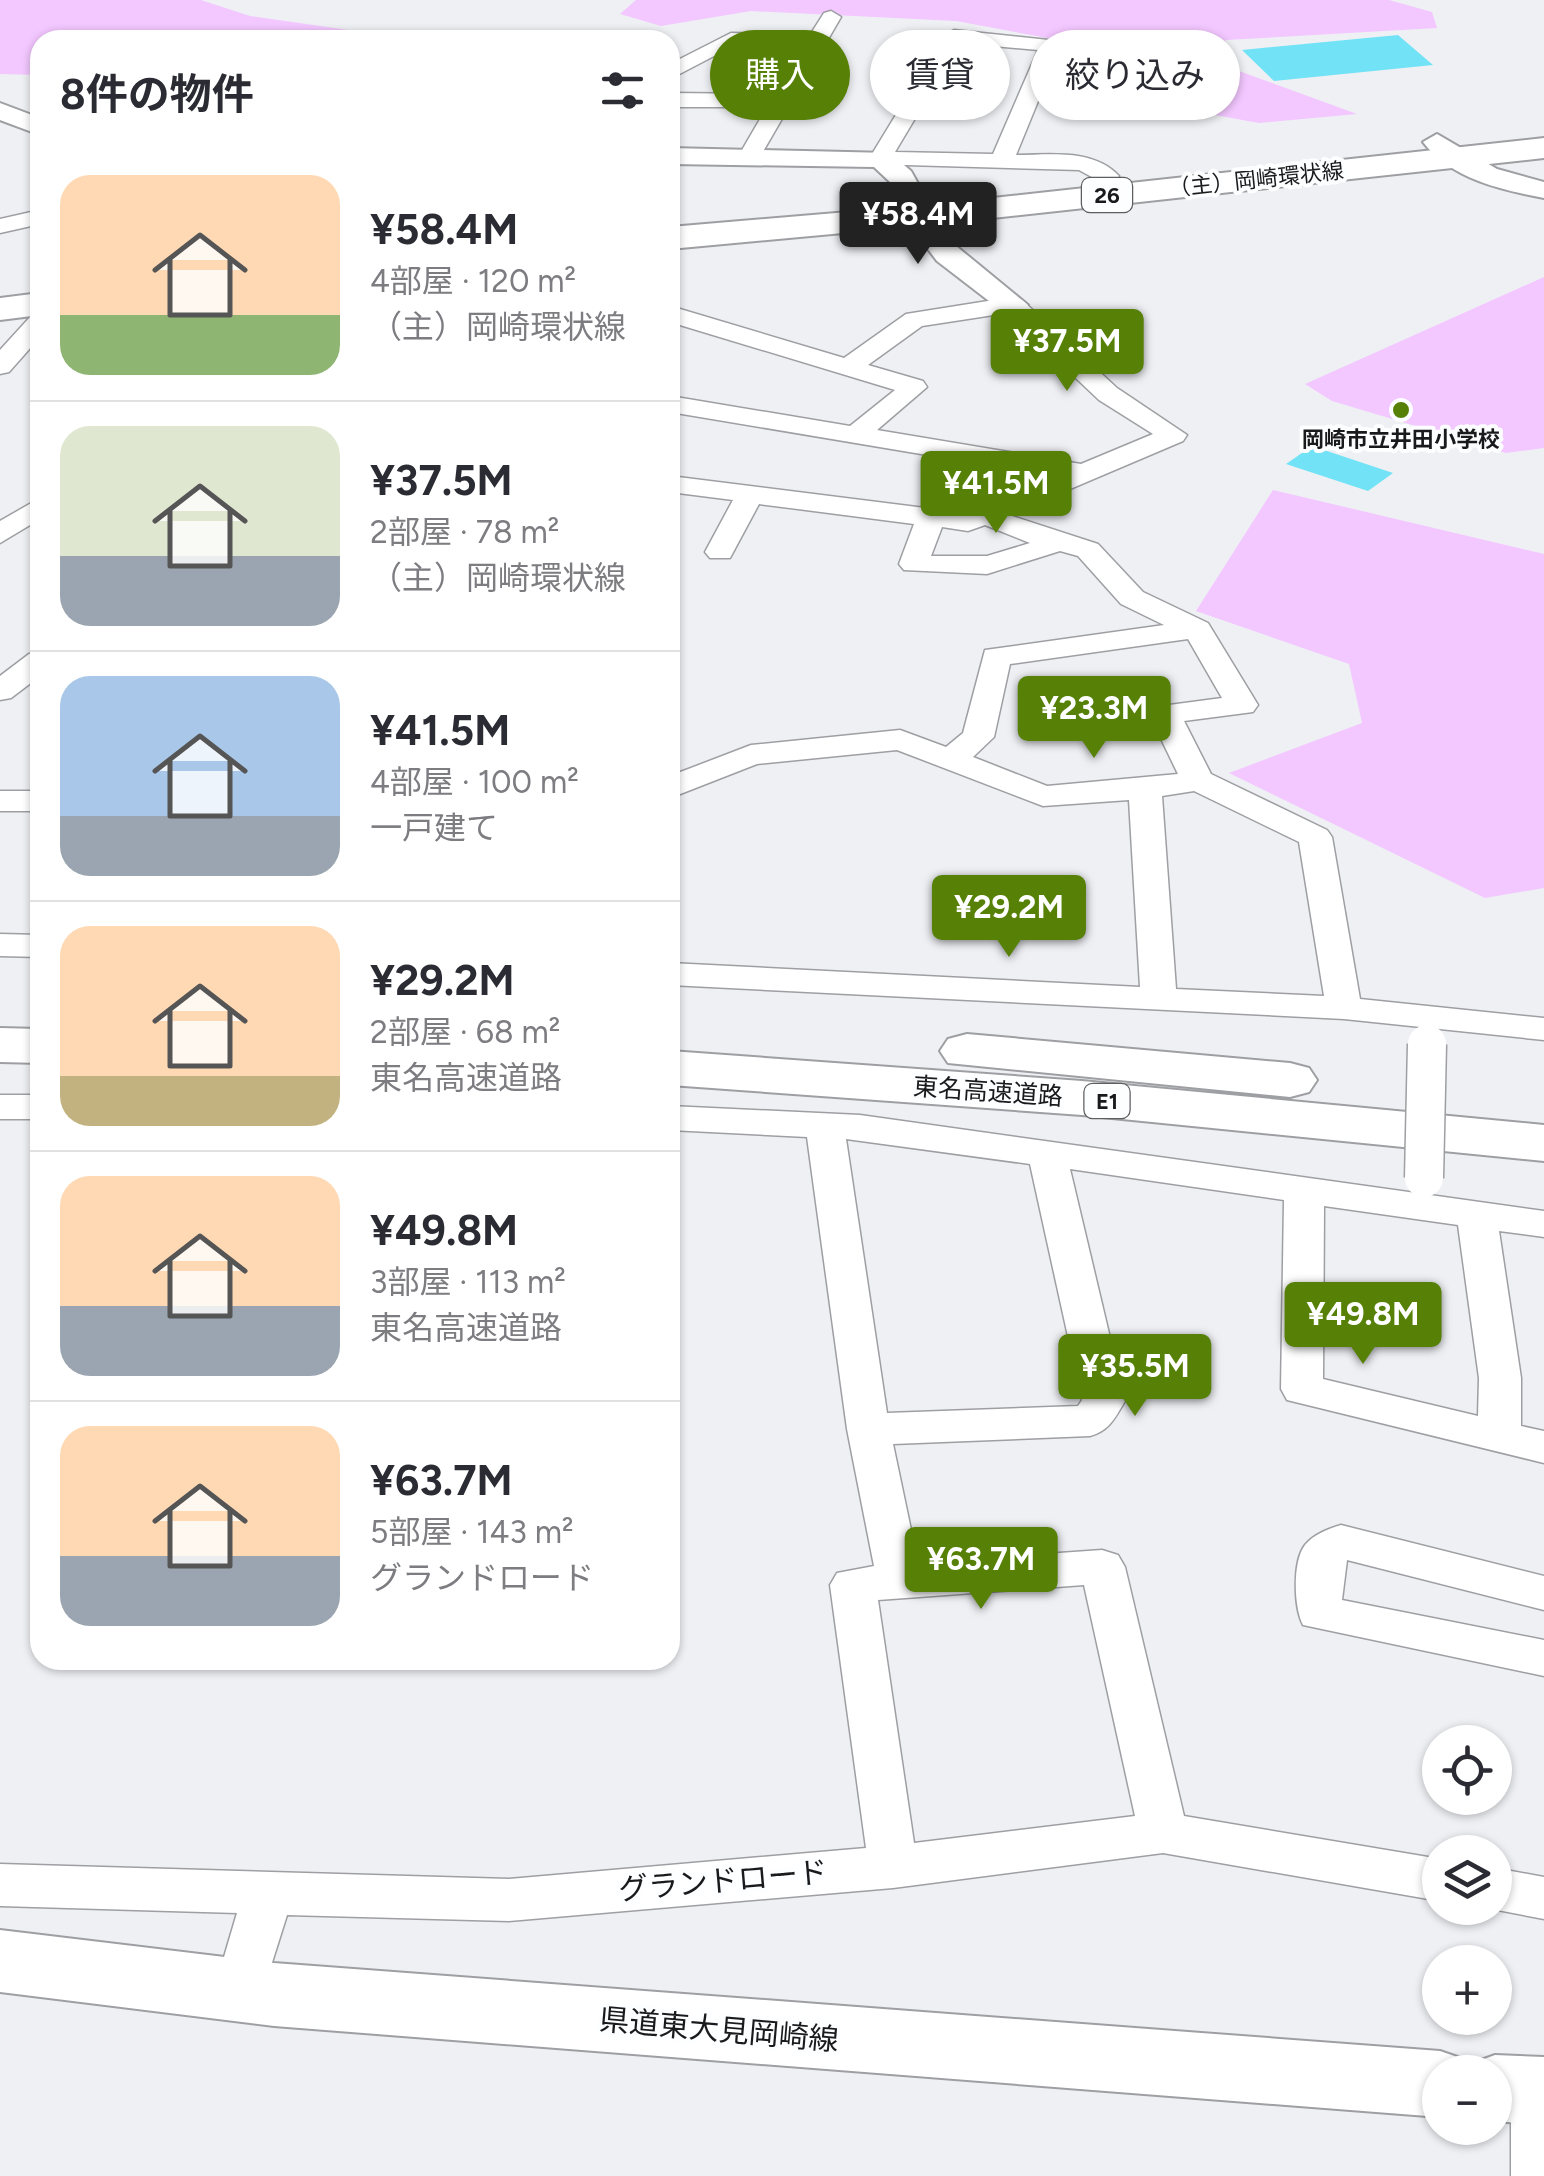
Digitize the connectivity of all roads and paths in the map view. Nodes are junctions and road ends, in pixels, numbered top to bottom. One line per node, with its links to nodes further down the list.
1 (831, 17): 2 (street)
2 (824, 30)
3 (710, 51): 4 (street)
4 (680, 67)
5 (680, 100): 6 (street)
6 (710, 101)
7 (0, 112): 9 (street)
8 (771, 120): 14 (street)
9 (30, 123)
10 (1544, 130): 12 (main road, （主）岡崎環状線 / 26)
11 (1544, 148): 12 (main road, （主）岡崎環状線 / 26)
12 (1447, 150): 17 (main road, （主）岡崎環状線 / 26); 18 (street); 19 (main road, （主）岡崎環状線 / 26)
13 (680, 156): 14 (street)
14 (749, 157): 15 (street)
15 (880, 159): 16 (street); 16 (street); 19 (street)
16 (1002, 161): 17 (street)
17 (1107, 176): 19 (main road, （主）岡崎環状線 / 26)
18 (1544, 190)
19 (916, 205): 21 (main road, （主）岡崎環状線 / 26); 23 (main road, （主）岡崎環状線 / 26); 27 (street)
20 (30, 219): 22 (street)
21 (680, 219)
22 (0, 226)
23 (680, 237)
24 (30, 286): 25 (main road)
25 (0, 289)
26 (30, 305): 28 (main road)
27 (1013, 305): 30 (street); 33 (street)
28 (0, 309)
29 (680, 317): 30 (street)
30 (848, 366): 32 (street)
31 (680, 406): 32 (street)
32 (856, 434): 33 (street)
33 (1088, 473): 37 (street)
34 (680, 491): 35 (street)
35 (750, 494): 38 (street); 41 (street)
36 (30, 513): 39 (street)
37 (985, 515): 38 (street); 40 (street)
38 (932, 517): 40 (street)
39 (0, 534)
40 (1057, 542): 42 (street)
41 (720, 552)
42 (1197, 629): 43 (street); 44 (street)
43 (949, 760): 45 (street); 46 (street)
44 (1198, 780): 46 (street); 55 (street)
45 (680, 784)
46 (1144, 789): 52 (street)
47 (0, 801): 48 (street)
48 (30, 801)
49 (0, 945): 50 (street)
50 (30, 946)
51 (680, 975): 52 (street)
52 (1159, 999): 55 (street)
53 (0, 1008): 54 (main road)
54 (30, 1008)
55 (1344, 1008): 57 (street)
56 (1544, 1029): 57 (street)
57 (1429, 1030): 70 (street, bridge)
58 (680, 1032): 62 (main road, 東名高速道路 / E1)
59 (0, 1046): 60 (main road)
60 (30, 1046)
61 (680, 1069): 67 (main road, 東名高速道路 / E1)
62 (1544, 1105)
63 (0, 1107): 64 (street)
64 (30, 1107)
65 (680, 1119): 66 (street)
66 (825, 1126): 68 (street); 73 (street)
67 (1544, 1143)
68 (1048, 1152): 69 (street); 73 (street)
69 (1304, 1193): 70 (street); 74 (street)
70 (1425, 1193): 71 (street)
71 (1477, 1216): 72 (street); 74 (street)
72 (1544, 1224)
73 (868, 1429): 76 (street)
74 (1499, 1437): 75 (street)
75 (1544, 1447)
76 (899, 1578): 79 (street); 80 (street)
77 (1544, 1593): 78 (street)
78 (1544, 1658)
79 (1163, 1833): 80 (street, グランドロード); 81 (street, グランドロード)
80 (893, 1866): 84 (street, グランドロード)
81 (1422, 1877)
82 (0, 1885): 84 (street, グランドロード)
83 (1512, 1893): 85 (street)
84 (268, 1894): 87 (street)
85 (1544, 1898)
86 (0, 1961): 87 (main road, 県道東大見岡崎線)
87 (240, 1991): 88 (main road, 県道東大見岡崎線)
88 (1422, 2083)
89 (1526, 2090): 90 (street)
90 (1538, 2176)

